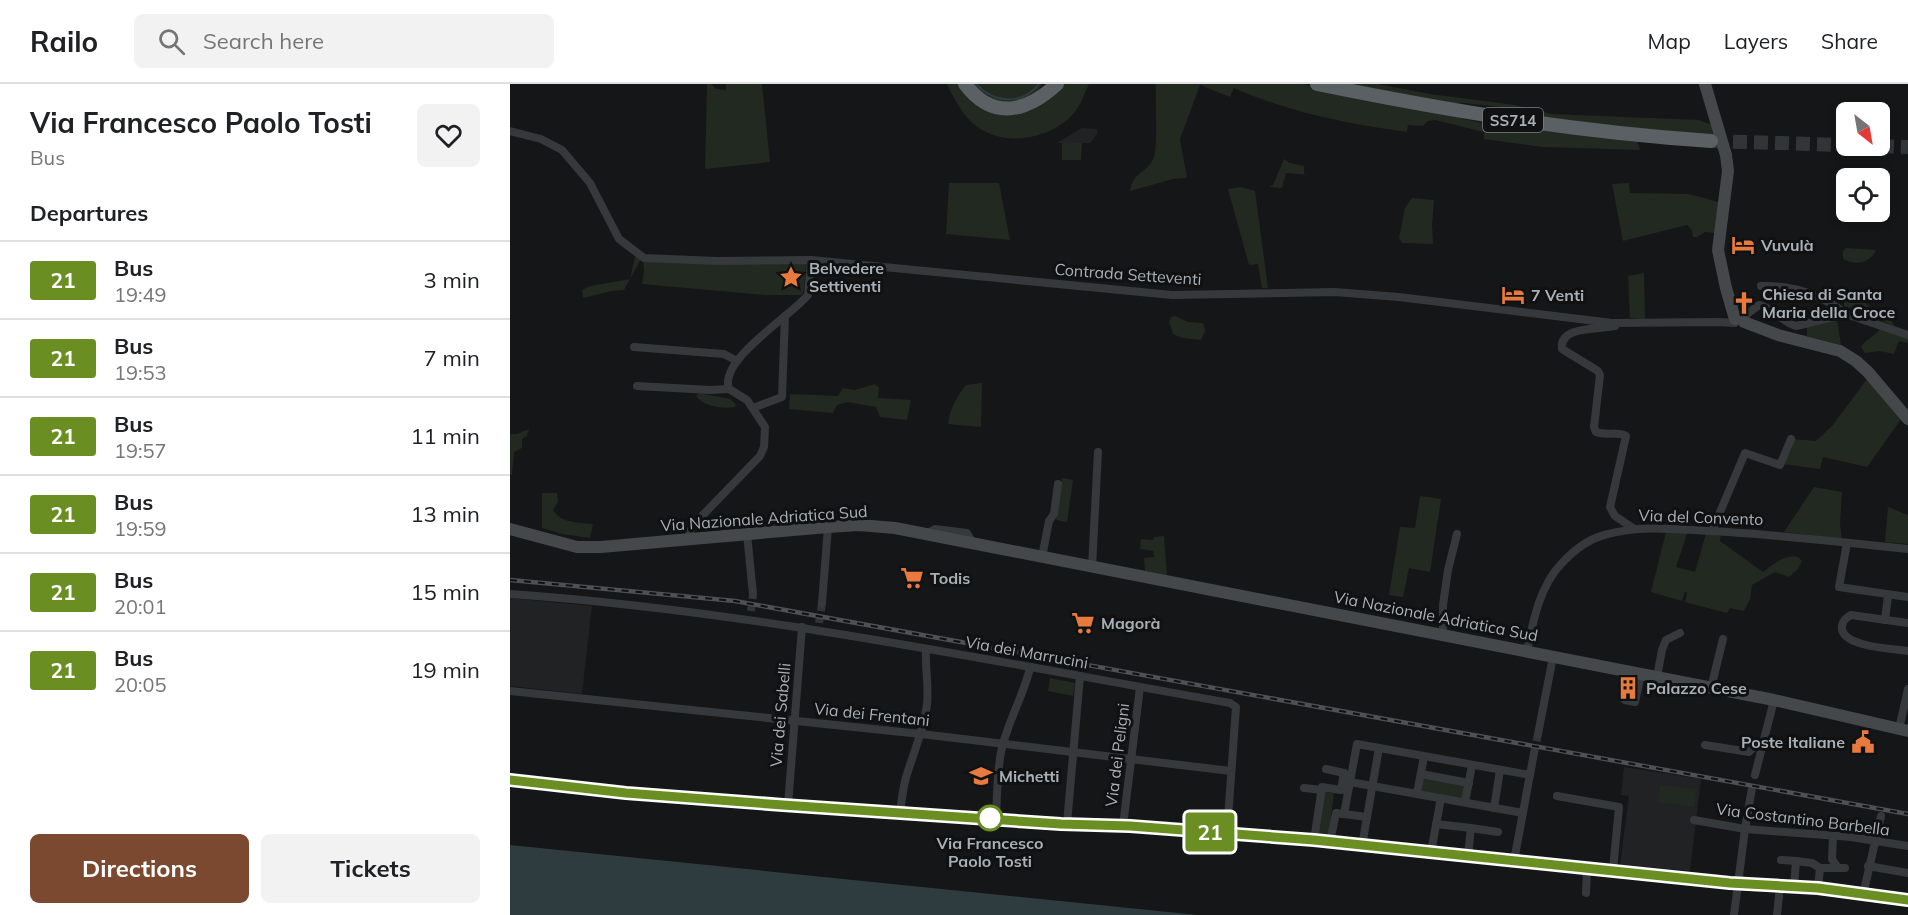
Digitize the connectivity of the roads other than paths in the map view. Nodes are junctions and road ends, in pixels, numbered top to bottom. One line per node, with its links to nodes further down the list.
1 (965, 84): 6 (highway)
2 (1046, 84): 6 (highway)
3 (1057, 84): 6 (highway)
4 (1317, 84): 8 (highway, SS714)
5 (1705, 84): 13 (main road)
6 (1040, 98)
7 (510, 131): 9 (street, Contrada Setteventi)
8 (1711, 141)
9 (811, 260): 12 (street); 14 (street, Contrada Setteventi)
10 (1761, 286): 11 (street)
11 (1846, 314): 13 (street, Contrada Setteventi); 15 (street)
12 (785, 316): 17 (street); 20 (street)
13 (1739, 320): 14 (street, Contrada Setteventi); 21 (main road)
14 (1623, 324): 27 (street)
15 (1908, 335)
16 (634, 347): 17 (street)
17 (737, 362): 19 (street)
18 (637, 386): 19 (street)
19 (729, 389): 20 (street)
20 (753, 408): 25 (street)
21 (1908, 419)
22 (1791, 439): 29 (street)
23 (1098, 452): 37 (street)
24 (1058, 484): 36 (street)
25 (700, 518): 32 (street); 33 (street)
26 (828, 527): 30 (main road, Via Nazionale Adriatica Sud); 36 (main road, Via Nazionale Adriatica Sud); 42 (street)
27 (1633, 528): 29 (street, Via del Convento); 50 (street, Via del Convento)
28 (510, 529): 33 (main road, Via Nazionale Adriatica Sud)
29 (1712, 531): 34 (street, Via del Convento)
30 (747, 534): 32 (main road, Via Nazionale Adriatica Sud); 39 (street)
31 (1457, 534): 47 (street)
32 (703, 538): 33 (main road, Via Nazionale Adriatica Sud)
33 (687, 540)
34 (1847, 543): 35 (street, Via del Convento); 40 (street)
35 (1908, 549)
36 (1042, 557): 37 (main road, Via Nazionale Adriatica Sud)
37 (1092, 567): 47 (main road, Via Nazionale Adriatica Sud)
38 (510, 594): 45 (street, Via dei Marrucini)
39 (753, 594)
40 (1888, 596): 41 (street); 43 (street)
41 (1908, 597)
42 (822, 603)
43 (1885, 620): 44 (street); 51 (street)
44 (1908, 623)
45 (802, 627): 49 (street, Via dei Marrucini); 63 (street, Via dei Sabelli)
46 (1680, 633): 56 (street)
47 (1443, 635): 50 (main road, Via Nazionale Adriatica Sud)
48 (1723, 639): 58 (street)
49 (926, 649): 53 (street, Via dei Marrucini); 65 (street)
50 (1527, 651): 52 (main road, Via Nazionale Adriatica Sud)
51 (1908, 651)
52 (1553, 657): 54 (main road, Via Nazionale Adriatica Sud); 66 (street)
53 (1030, 668): 55 (street, Via dei Marrucini); 68 (street)
54 (1641, 674): 56 (main road, Via Nazionale Adriatica Sud); 62 (street)
55 (1080, 676): 57 (street, Via dei Marrucini); 71 (street)
56 (1657, 677): 58 (main road, Via Nazionale Adriatica Sud)
57 (1140, 687): 74 (street, Via dei Peligni); 78 (street, Via dei Marrucini)
58 (1711, 687): 61 (main road, Via Nazionale Adriatica Sud)
59 (1908, 689): 64 (street)
60 (510, 691): 63 (street, Via dei Frentani)
61 (1774, 699): 64 (main road, Via Nazionale Adriatica Sud); 67 (street)
62 (1624, 700)
63 (794, 721): 65 (street, Via dei Frentani); 93 (street, Via dei Sabelli)
64 (1903, 730)
65 (921, 734): 68 (street, Via dei Frentani); 95 (street)
66 (1538, 734)
67 (1761, 744): 69 (street); 81 (street)
68 (1004, 745): 71 (street, Via dei Frentani); 100 (street)
69 (1705, 745)
70 (1379, 748): 73 (street); 83 (street); 85 (street)
71 (1073, 752): 74 (street, Via dei Frentani); 102 (street)
72 (1534, 753): 80 (street)
73 (1424, 757): 75 (street); 79 (street)
74 (1131, 760): 78 (street, Via dei Frentani); 104 (street, Via dei Peligni)
75 (1472, 765): 77 (street); 84 (street)
76 (1326, 769): 88 (street)
77 (1500, 770): 80 (street); 94 (street)
78 (1231, 771): 108 (street)
79 (1421, 774): 84 (street); 89 (street)
80 (1530, 775): 96 (street)
81 (1755, 775)
82 (510, 780): 93 (street)
83 (1350, 782): 85 (street); 97 (street)
84 (1469, 783): 92 (street)
85 (1372, 787): 89 (street); 99 (street)
86 (1304, 788): 88 (street)
87 (1752, 788): 106 (street)
88 (1322, 790): 110 (street)
89 (1417, 794): 91 (street)
90 (1557, 796): 123 (street)
91 (1441, 798): 92 (street); 103 (street)
92 (1465, 802): 94 (street)
93 (788, 805): 95 (street)
94 (1494, 808): 96 (street)
95 (900, 813): 100 (street)
96 (1523, 813): 118 (street)
97 (1344, 814): 99 (street); 111 (street)
98 (1881, 816): 112 (street)
99 (1367, 817): 113 (street)
100 (996, 819): 102 (street)
101 (1694, 820): 106 (street, Via Costantino Barbella)
102 (1067, 824): 104 (street)
103 (1436, 824): 105 (street); 115 (street)
104 (1123, 826): 108 (street)
105 (1471, 828): 107 (street); 116 (street)
106 (1745, 829): 109 (street, Via Costantino Barbella); 125 (street)
107 (1498, 832)
108 (1224, 833): 110 (street)
109 (1833, 837): 112 (street, Via Costantino Barbella); 122 (street)
110 (1314, 840): 111 (street)
111 (1330, 842): 113 (street)
112 (1875, 842): 114 (street, Via Costantino Barbella); 120 (street)
113 (1362, 846): 115 (street)
114 (1908, 846)
115 (1431, 852): 116 (street)
116 (1468, 855): 118 (street)
117 (1781, 860): 119 (street)
118 (1514, 861): 121 (street)
119 (1796, 861): 122 (street); 127 (street)
120 (1868, 866): 124 (street); 130 (street)
121 (1587, 868): 123 (street); 129 (street)
122 (1820, 868): 128 (street)
123 (1613, 870): 125 (street)
124 (1908, 873)
125 (1738, 883): 126 (street); 132 (street)
126 (1780, 886): 127 (street); 133 (street)
127 (1794, 887): 128 (street)
128 (1818, 888): 130 (street)
129 (1586, 893)
130 (1863, 895): 131 (street)
131 (1908, 900)
132 (1734, 915)
133 (1777, 915)

